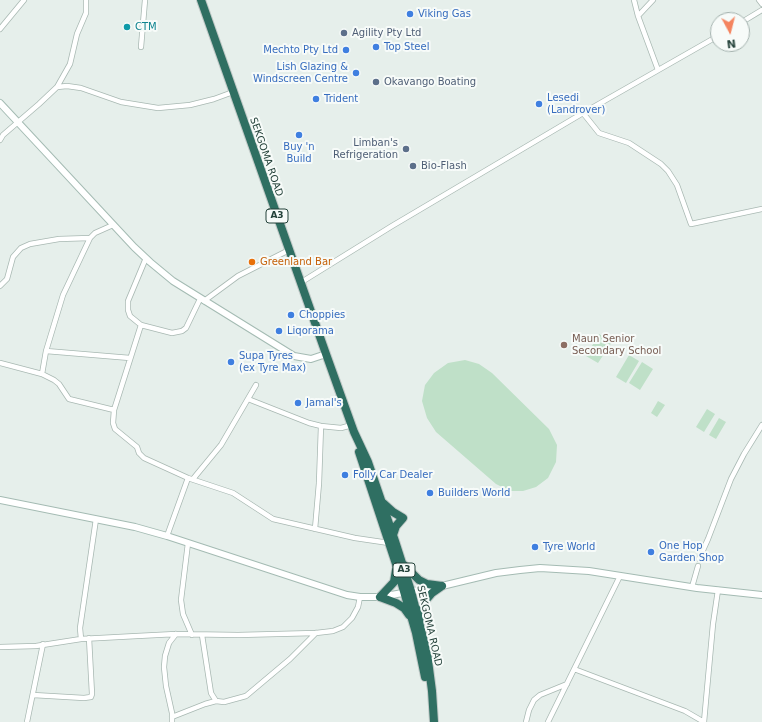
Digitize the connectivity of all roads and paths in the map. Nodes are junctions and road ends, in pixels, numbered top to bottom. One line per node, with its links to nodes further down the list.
1 (24, 0): 12 (street)
2 (86, 0): 16 (street)
3 (145, 0): 14 (street)
4 (201, 0): 17 (highway, SEKGOMA ROAD / A3)
5 (634, 0): 10 (street)
6 (652, 0): 10 (street)
7 (759, 0): 8 (street)
8 (762, 4)
9 (762, 10): 11 (street)
10 (638, 16): 15 (street)
11 (750, 17)
12 (0, 29)
13 (710, 41): 15 (street)
14 (141, 47)
15 (658, 70): 19 (street)
16 (57, 87): 17 (street); 20 (street)
17 (233, 92): 26 (highway, SEKGOMA ROAD / A3)
18 (0, 103): 20 (street)
19 (583, 113): 23 (street); 28 (street)
20 (18, 122): 21 (street); 24 (street)
21 (2, 134): 22 (street)
22 (0, 140)
23 (762, 209)
24 (113, 225): 25 (street); 27 (street)
25 (90, 238): 29 (street); 32 (street)
26 (289, 250): 28 (highway, SEKGOMA ROAD / A3); 30 (street)
27 (146, 258): 30 (street); 31 (street)
28 (300, 283): 33 (highway, SEKGOMA ROAD / A3)
29 (0, 286)
30 (202, 300): 31 (street); 33 (street)
31 (141, 325): 34 (street)
32 (46, 351): 34 (street); 36 (street)
33 (326, 354): 42 (highway, SEKGOMA ROAD / A3)
34 (130, 358): 39 (street)
35 (0, 363): 36 (street)
36 (42, 374): 39 (street)
37 (256, 385): 38 (street)
38 (248, 399): 41 (street); 43 (street)
39 (114, 410): 43 (street)
40 (762, 425): 51 (street)
41 (321, 426): 42 (street); 47 (street)
42 (353, 429): 45 (highway, SEKGOMA ROAD / A3); 49 (highway, SEKGOMA ROAD / A3)
43 (190, 478): 47 (street); 48 (street)
44 (0, 500): 46 (street)
45 (381, 500): 49 (highway, SEKGOMA ROAD / A3); 49 (highway)
46 (96, 519): 48 (street); 68 (street)
47 (315, 529): 49 (street)
48 (168, 536): 50 (street)
49 (391, 539): 52 (highway, SEKGOMA ROAD / A3)
50 (188, 543): 60 (street); 65 (street)
51 (699, 559)
52 (399, 563): 55 (highway); 58 (highway, SEKGOMA ROAD / A3); 61 (highway)
53 (698, 566): 56 (street)
54 (620, 576): 55 (street); 56 (street); 71 (street)
55 (442, 586): 58 (street); 62 (highway)
56 (692, 587): 57 (street)
57 (718, 590): 59 (street); 80 (street)
58 (408, 592): 61 (street); 62 (highway, SEKGOMA ROAD / A3)
59 (762, 595)
60 (360, 597): 61 (street); 63 (street)
61 (380, 597): 62 (highway)
62 (417, 625): 77 (highway, SEKGOMA ROAD / A3)
63 (316, 633): 66 (street); 74 (street)
64 (176, 634): 65 (street); 67 (street); 75 (street)
65 (192, 635): 66 (street)
66 (202, 635): 74 (street)
67 (89, 638): 68 (street); 73 (street)
68 (81, 639): 69 (street)
69 (43, 644): 70 (street); 73 (street)
70 (0, 647)
71 (574, 669): 72 (street); 80 (street)
72 (567, 684): 78 (street); 79 (street)
73 (33, 695): 76 (street)
74 (216, 701): 75 (street)
75 (172, 719)
76 (27, 722)
77 (434, 722)
78 (526, 722)
79 (548, 722)
80 (704, 722)

